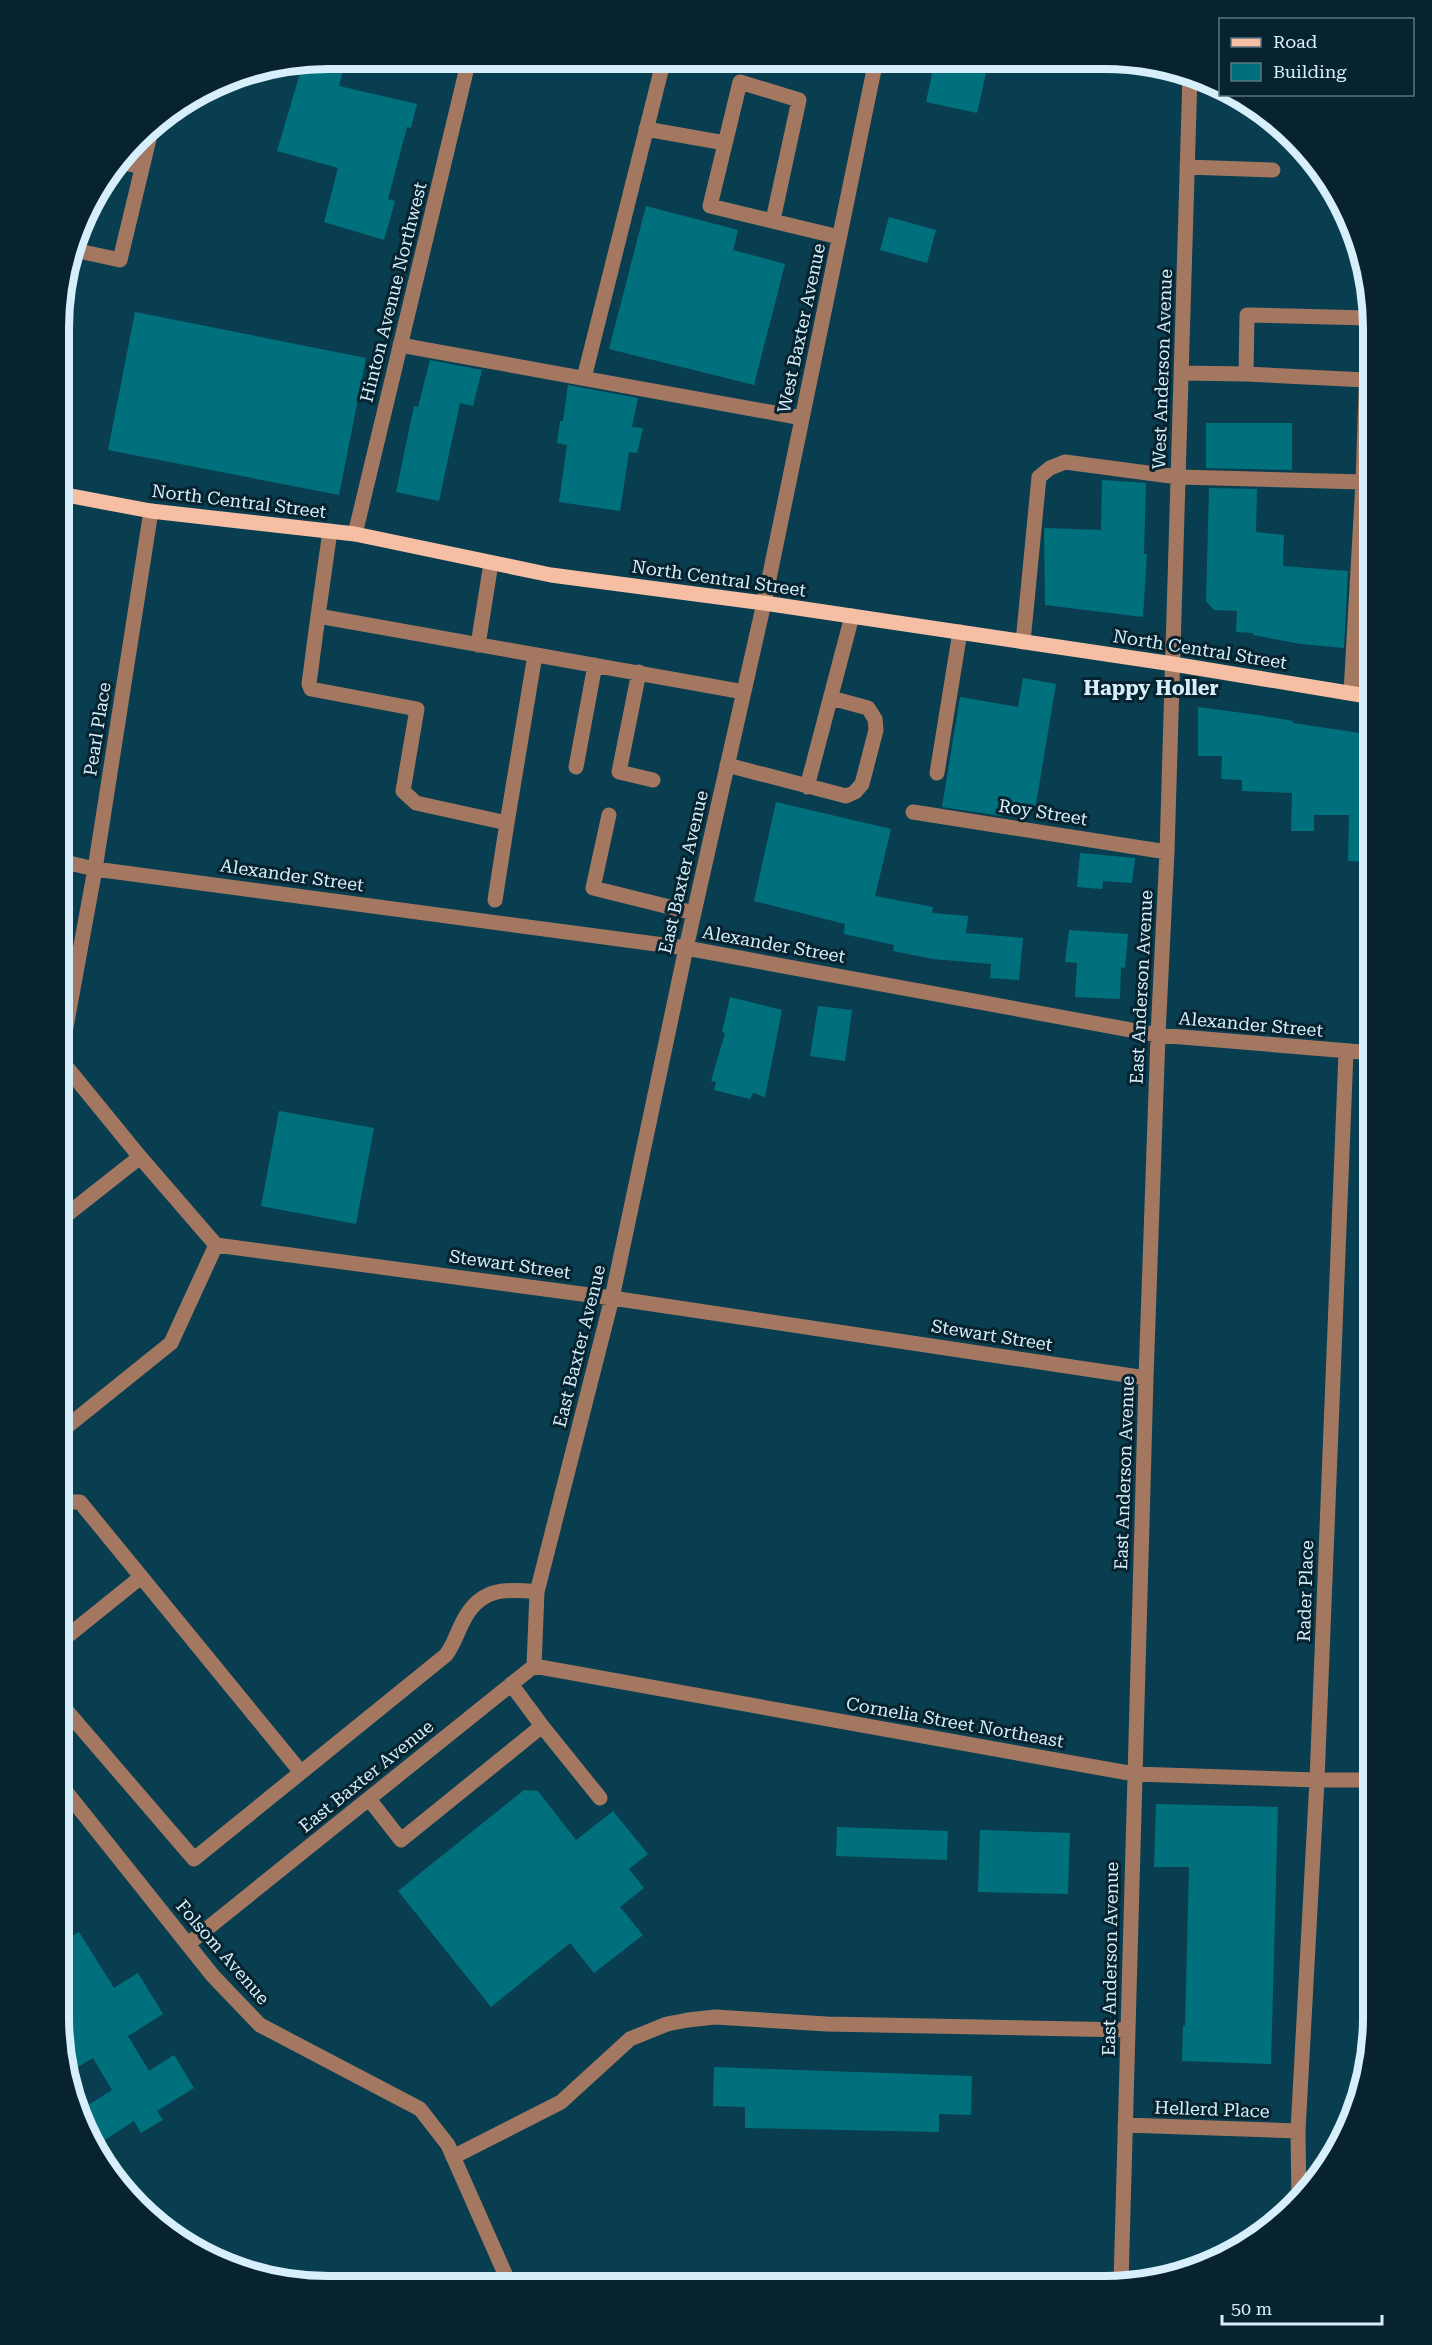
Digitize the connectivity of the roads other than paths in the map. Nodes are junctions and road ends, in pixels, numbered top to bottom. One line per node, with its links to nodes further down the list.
1 (467, 69): 16 (street, Hinton Avenue Northwest)
2 (661, 69): 5 (street)
3 (874, 69): 13 (street, West Baxter Avenue)
4 (1190, 84): 10 (street, West Anderson Avenue)
5 (646, 129): 7 (street); 19 (street)
6 (148, 142): 9 (street)
7 (725, 143): 12 (street); 12 (street)
8 (128, 163): 9 (street)
9 (141, 167): 14 (street)
10 (1187, 167): 11 (street); 17 (street, West Anderson Avenue)
11 (1273, 170)
12 (772, 220): 13 (street)
13 (839, 237): 21 (street, West Baxter Avenue)
14 (81, 252)
15 (1362, 312): 18 (street)
16 (400, 345): 19 (street); 27 (street, Hinton Avenue Northwest)
17 (1182, 373): 18 (street); 22 (street, West Anderson Avenue)
18 (1246, 374): 20 (street)
19 (584, 378): 21 (street)
20 (1363, 380)
21 (802, 418): 29 (street, West Baxter Avenue)
22 (1179, 477): 23 (street); 33 (street); 36 (street, West Anderson Avenue)
23 (1363, 482): 40 (street)
24 (69, 496): 25 (main road, North Central Street)
25 (151, 511): 26 (main road, North Central Street); 53 (street, Pearl Place)
26 (330, 531): 27 (main road, North Central Street); 30 (street)
27 (355, 534): 28 (main road, North Central Street)
28 (491, 562): 29 (main road, North Central Street); 34 (street)
29 (764, 603): 31 (main road, North Central Street); 39 (street, East Baxter Avenue)
30 (318, 616): 34 (street); 50 (street)
31 (852, 616): 32 (main road, North Central Street); 42 (street)
32 (960, 632): 33 (main road, North Central Street); 45 (street)
33 (1023, 642): 36 (main road, North Central Street)
34 (478, 645): 35 (street)
35 (535, 655): 37 (street); 50 (street)
36 (1173, 664): 40 (main road, North Central Street); 51 (street, East Anderson Avenue)
37 (595, 665): 38 (street); 44 (street)
38 (639, 672): 39 (street); 46 (street)
39 (744, 692): 43 (street, East Baxter Avenue)
40 (1351, 693): 41 (main road, North Central Street)
41 (1363, 695)
42 (831, 698): 47 (street); 47 (street)
43 (727, 765): 47 (street); 55 (street, East Baxter Avenue)
44 (576, 767)
45 (937, 773)
46 (653, 780)
47 (807, 787)
48 (913, 812): 51 (street, Roy Street)
49 (609, 815): 55 (street)
50 (507, 824): 54 (street)
51 (1167, 852): 58 (street, East Anderson Avenue)
52 (69, 863): 53 (street, Alexander Street)
53 (95, 869): 56 (street, Alexander Street); 57 (street, Pearl Place)
54 (495, 900)
55 (694, 913): 56 (street, East Baxter Avenue)
56 (686, 948): 58 (street, Alexander Street); 65 (street, East Baxter Avenue)
57 (69, 1011)
58 (1158, 1035): 59 (street, Alexander Street); 66 (street, East Anderson Avenue)
59 (1346, 1052): 60 (street, Alexander Street); 78 (street, Rader Place)
60 (1363, 1053)
61 (69, 1071): 62 (street)
62 (140, 1157): 63 (street); 64 (street)
63 (69, 1213)
64 (216, 1245): 65 (street, Stewart Street); 67 (street)
65 (612, 1298): 66 (street, Stewart Street); 70 (street, East Baxter Avenue)
66 (1146, 1378): 77 (street, East Anderson Avenue)
67 (69, 1425)
68 (69, 1502): 69 (street)
69 (141, 1577): 71 (street); 76 (street)
70 (537, 1592): 72 (street, East Baxter Avenue); 76 (street)
71 (69, 1635)
72 (534, 1666): 73 (street, East Baxter Avenue); 77 (street, Cornelia Street Northeast)
73 (512, 1684): 75 (street); 82 (street, East Baxter Avenue)
74 (69, 1714): 76 (street)
75 (542, 1726): 81 (street); 82 (street)
76 (300, 1772)
77 (1134, 1774): 78 (street, Cornelia Street Northeast); 84 (street, East Anderson Avenue)
78 (1317, 1780): 79 (street, Cornelia Street Northeast); 86 (street, Rader Place)
79 (1363, 1780)
80 (69, 1795): 83 (street, Folsom Avenue)
81 (600, 1798)
82 (369, 1799): 83 (street, East Baxter Avenue)
83 (188, 1944): 87 (street, Folsom Avenue)
84 (1128, 2030): 85 (street, East Anderson Avenue); 87 (street)
85 (1125, 2125): 86 (street, Hellerd Place); 89 (street, East Anderson Avenue)
86 (1298, 2131): 88 (street, Rader Place)
87 (451, 2151): 90 (street, Folsom Avenue)
88 (1299, 2188)
89 (1121, 2275)
90 (506, 2276)

